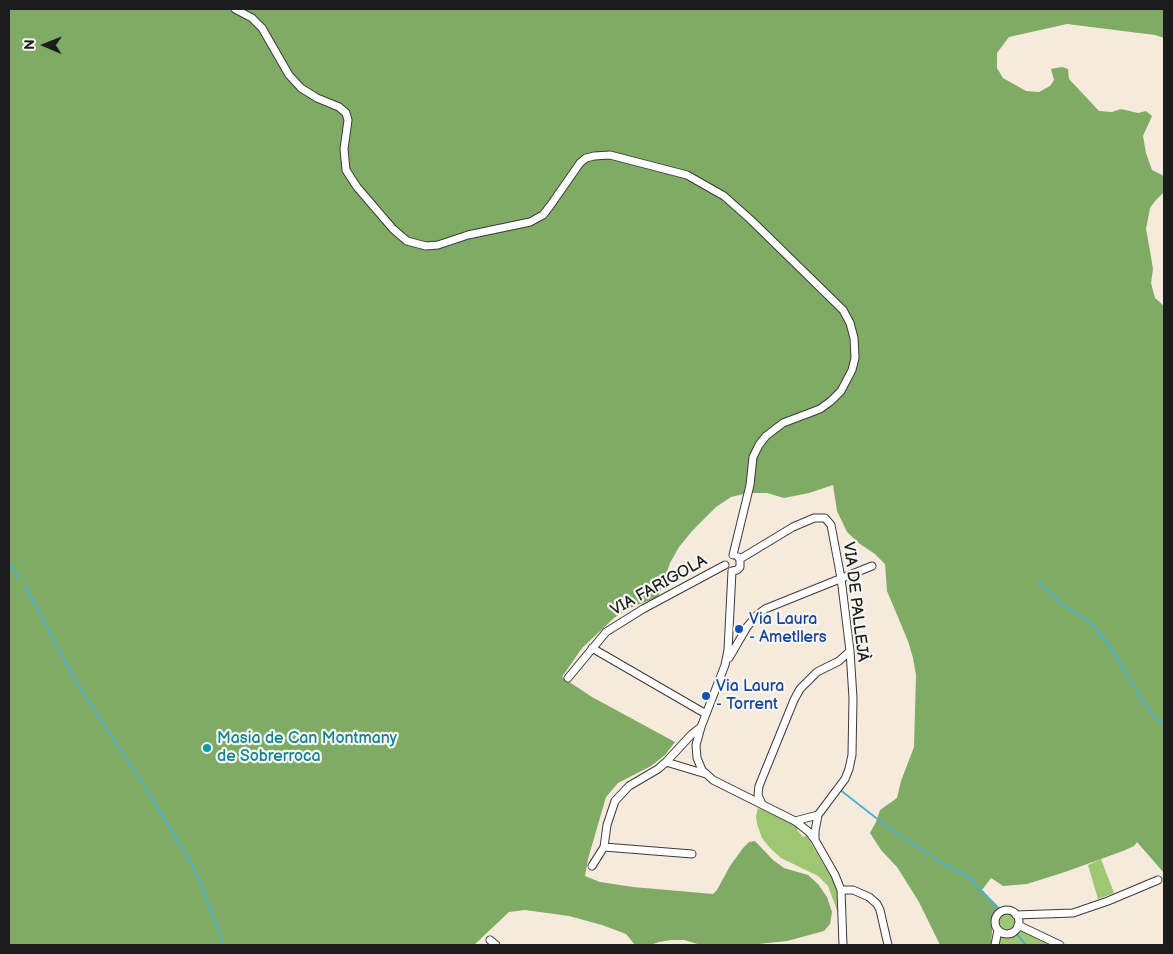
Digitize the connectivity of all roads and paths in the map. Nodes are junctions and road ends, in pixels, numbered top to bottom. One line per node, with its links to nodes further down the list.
1 (235, 9): 2 (street)
2 (733, 555): 3 (street); 4 (street)
3 (740, 559): 6 (street); 7 (street, VIA DE PALLEJÀ)
4 (725, 565): 6 (street); 8 (street, VIA FARIGOLA)
5 (872, 566): 7 (street)
6 (732, 571): 11 (street)
7 (841, 578): 9 (street, VIA DE PALLEJÀ); 11 (street)
8 (592, 648): 13 (street, VIA FARIGOLA); 14 (street)
9 (850, 651): 10 (street); 12 (street, VIA DE PALLEJÀ)
10 (839, 661): 12 (street); 18 (street)
11 (725, 665): 14 (street)
12 (850, 670): 21 (street, VIA DE PALLEJÀ)
13 (568, 678)
14 (706, 714): 15 (street)
15 (701, 727): 16 (street); 17 (street)
16 (666, 762): 17 (street); 24 (street)
17 (706, 774): 19 (street)
18 (759, 786): 19 (street); 20 (street)
19 (742, 794): 20 (street)
20 (762, 804): 22 (street)
21 (818, 815): 22 (street); 23 (street, VIA DE PALLEJÀ)
22 (795, 821): 23 (street)
23 (815, 840): 28 (street)
24 (604, 846): 25 (street); 26 (street)
25 (692, 854)
26 (592, 866)
27 (1158, 880): 29 (street)
28 (841, 890): 34 (street); 35 (street)
29 (1016, 915): 30 (street); 31 (street)
30 (1018, 925): 31 (street); 37 (street)
31 (998, 930): 36 (street)
32 (490, 940): 33 (street)
33 (496, 945)
34 (843, 945)
35 (888, 945)
36 (995, 945)
37 (1060, 945)

